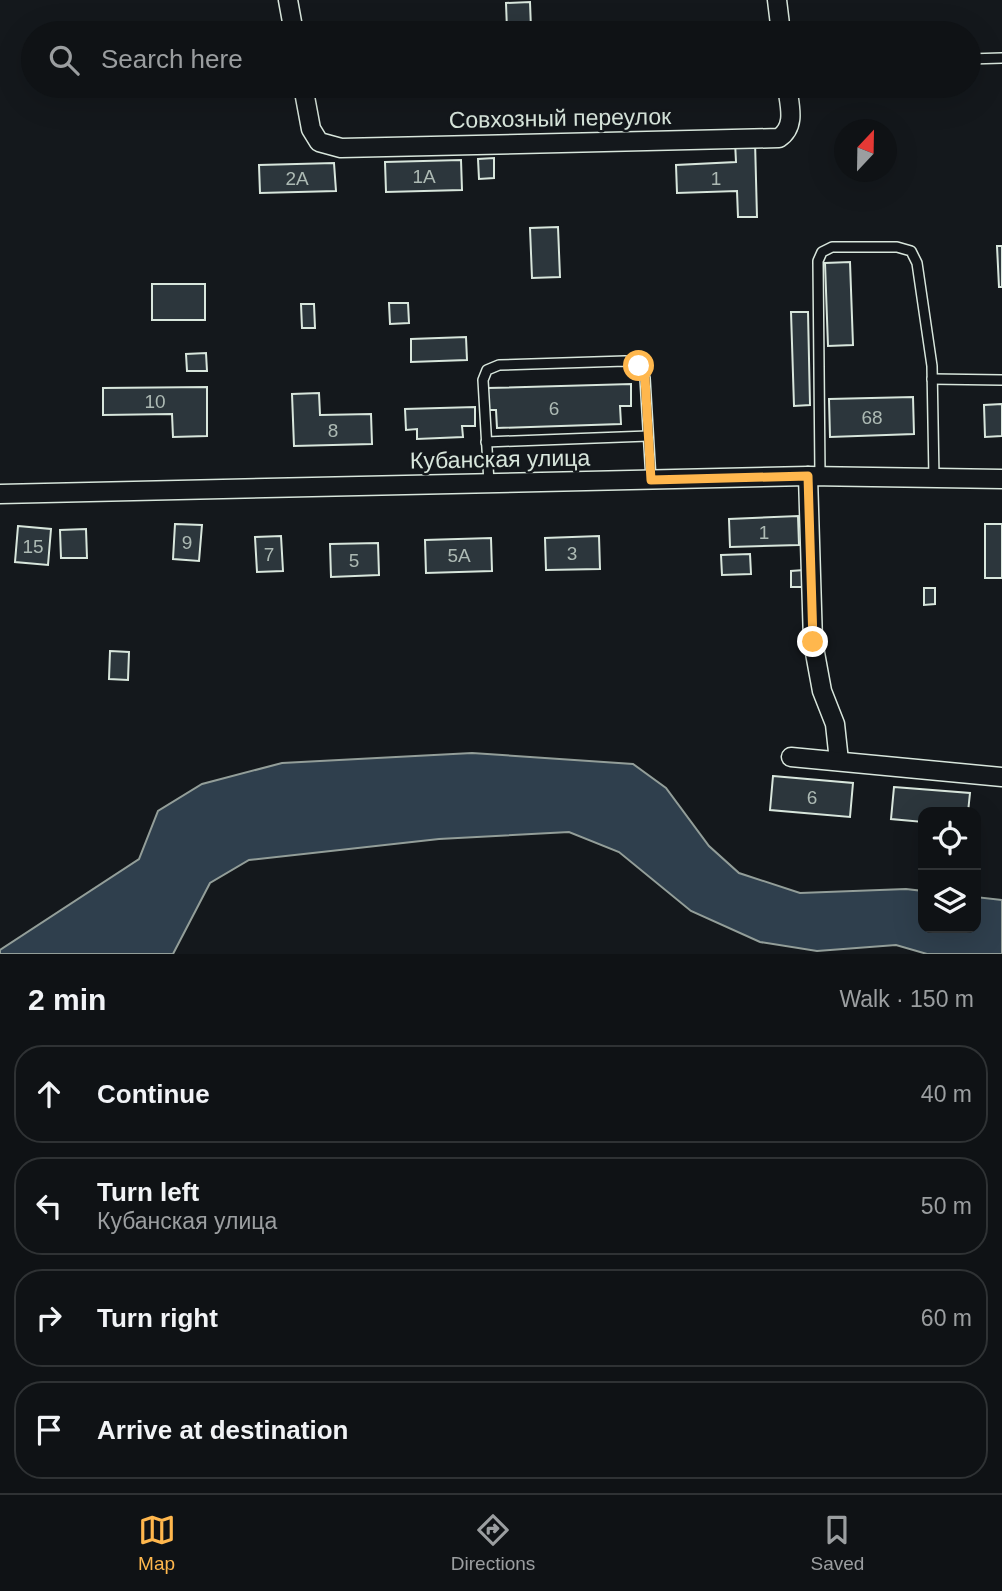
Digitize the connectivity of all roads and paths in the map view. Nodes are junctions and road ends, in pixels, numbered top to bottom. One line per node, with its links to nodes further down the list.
1 (288, 0): 3 (street)
2 (776, 0): 4 (street)
3 (292, 21)
4 (779, 21)
5 (1002, 58): 6 (lane)
6 (981, 59)
7 (305, 98): 8 (street, Совхозный переулок)
8 (788, 98)
9 (932, 379): 10 (lane); 13 (lane); 14 (lane)
10 (1002, 380)
11 (648, 436): 12 (lane); 12 (lane); 16 (lane)
12 (486, 442): 17 (lane)
13 (814, 476): 14 (street, Кубанская улица); 16 (street, Кубанская улица); 20 (street)
14 (934, 478): 15 (street, Кубанская улица)
15 (1002, 479)
16 (651, 480): 17 (street, Кубанская улица)
17 (489, 483): 18 (street, Кубанская улица)
18 (0, 494)
19 (791, 757): 20 (street)
20 (839, 761): 21 (street)
21 (1002, 777)

